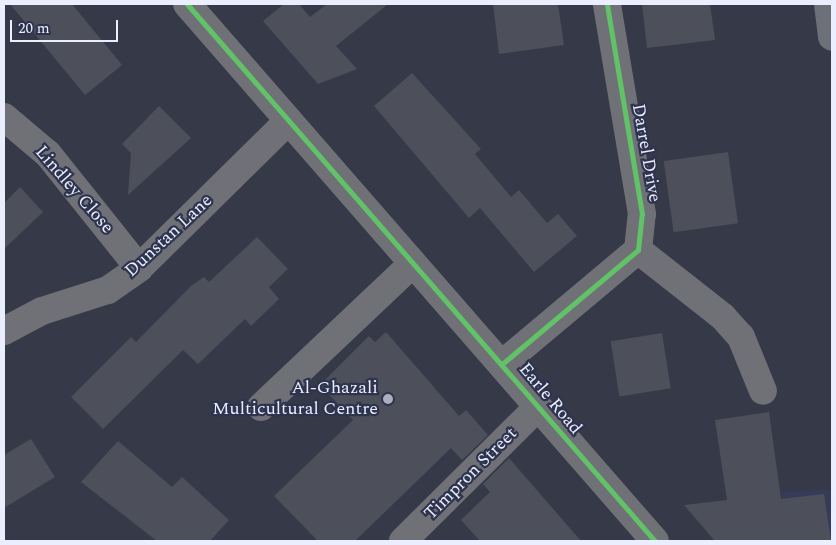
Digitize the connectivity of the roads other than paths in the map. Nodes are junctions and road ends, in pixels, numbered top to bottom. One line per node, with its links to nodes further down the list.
1 (187, 4): 4 (street, Earle Road)
2 (607, 4): 5 (street, Darrel Drive)
3 (4, 117): 7 (street, Lindley Close)
4 (287, 122): 6 (street, Earle Road); 7 (street, Dunstan Lane)
5 (638, 250): 9 (street); 10 (street)
6 (411, 265): 9 (street, Earle Road); 11 (street)
7 (139, 268): 8 (street, Dunstan Lane)
8 (4, 331)
9 (502, 364): 12 (street, Earle Road)
10 (763, 391)
11 (261, 407)
12 (538, 407): 13 (street, Timpron Street); 14 (street, Earle Road)
13 (404, 541)
14 (655, 541)

